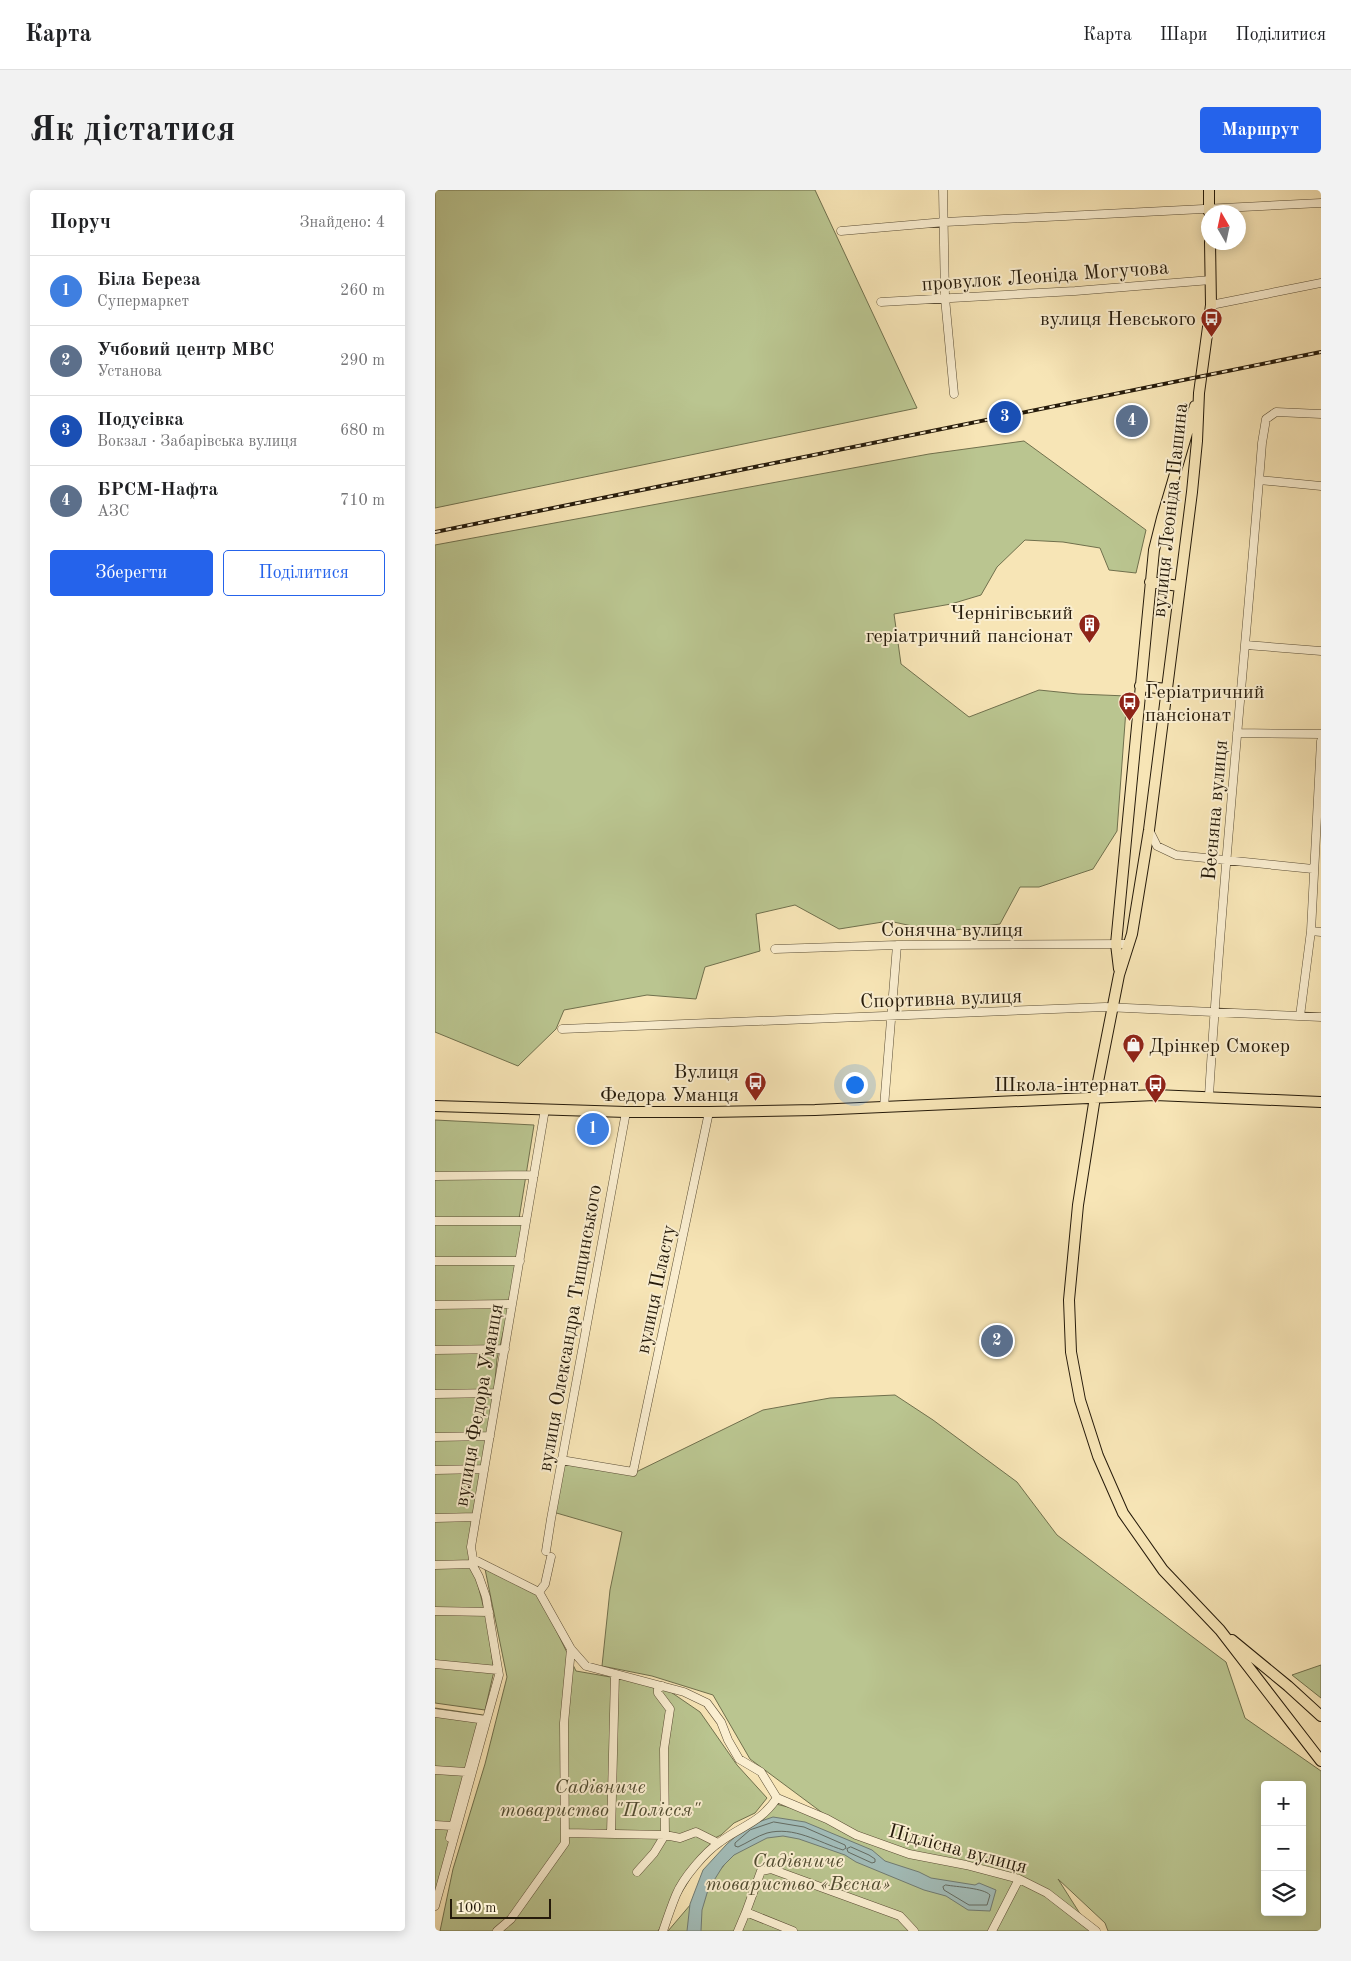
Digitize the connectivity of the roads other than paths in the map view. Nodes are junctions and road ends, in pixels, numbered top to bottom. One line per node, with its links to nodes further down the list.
1 (943, 190): 7 (street)
2 (1209, 190): 4 (main road)
3 (1321, 203): 5 (street)
4 (1209, 205)
5 (1246, 208)
6 (1201, 210): 7 (street)
7 (945, 222): 8 (street); 12 (street)
8 (841, 231)
9 (1210, 250): 10 (main road)
10 (1211, 280): 12 (street, провулок Леоніда Могучова); 14 (main road)
11 (1321, 283): 14 (street)
12 (945, 298): 13 (street, провулок Леоніда Могучова); 16 (street)
13 (881, 302)
14 (1211, 305): 15 (main road)
15 (1199, 393): 20 (main road, вулиця Леоніда Пашина); 21 (main road, вулиця Леоніда Пашина)
16 (954, 394)
17 (1321, 414): 18 (street, Весняна вулиця)
18 (1259, 480): 19 (street); 22 (street, Весняна вулиця)
19 (1321, 486)
20 (1150, 582): 21 (main road); 24 (main road, вулиця Леоніда Пашина)
21 (1179, 586): 25 (main road, вулиця Леоніда Пашина)
22 (1246, 645): 23 (street); 26 (street, Весняна вулиця)
23 (1321, 651)
24 (1140, 686): 25 (main road); 34 (main road, вулиця Леоніда Пашина)
25 (1166, 689): 29 (main road, вулиця Леоніда Пашина)
26 (1237, 733): 27 (street); 30 (street, Весняна вулиця)
27 (1321, 734)
28 (1321, 741): 31 (street)
29 (1149, 830): 30 (street); 35 (main road, вулиця Леоніда Пашина)
30 (1226, 861): 31 (street); 40 (street, Весняна вулиця)
31 (1313, 870): 32 (street)
32 (1311, 931): 33 (street); 42 (street)
33 (1321, 932)
34 (1117, 944): 35 (street, Сонячна вулиця); 36 (street, Сонячна вулиця); 38 (main road, вулиця Леоніда Пашина)
35 (1129, 944): 38 (main road, вулиця Леоніда Пашина)
36 (897, 945): 37 (street, Сонячна вулиця); 41 (street)
37 (775, 949)
38 (1119, 975): 39 (main road)
39 (1114, 1008): 40 (street, Спортивна вулиця); 41 (street, Спортивна вулиця); 46 (main road)
40 (1214, 1011): 42 (street, Спортивна вулиця); 45 (street, Весняна вулиця)
41 (891, 1016): 44 (street, Спортивна вулиця); 49 (street)
42 (1301, 1016): 43 (street, Спортивна вулиця)
43 (1321, 1017)
44 (562, 1029)
45 (1209, 1096): 46 (main road); 47 (main road)
46 (1095, 1097): 49 (main road); 77 (main road)
47 (1321, 1102)
48 (435, 1106): 50 (main road)
49 (885, 1107): 52 (main road)
50 (545, 1109): 51 (main road); 53 (street, вулиця Федора Уманця)
51 (625, 1112): 52 (main road); 67 (street, вулиця Олександра Тищинського)
52 (709, 1112): 67 (street, вулиця Пласту)
53 (534, 1175): 54 (street); 56 (street, вулиця Федора Уманця)
54 (435, 1176)
55 (435, 1221): 56 (street)
56 (525, 1221): 58 (street, вулиця Федора Уманця)
57 (435, 1261): 58 (street)
58 (520, 1261): 59 (street, вулиця Федора Уманця)
59 (512, 1304): 60 (street); 61 (street, вулиця Федора Уманця)
60 (435, 1305)
61 (505, 1349): 62 (street); 63 (street, вулиця Федора Уманця)
62 (435, 1350)
63 (497, 1393): 64 (street); 65 (street, вулиця Федора Уманця)
64 (435, 1394)
65 (490, 1436): 66 (street); 68 (street, вулиця Федора Уманця)
66 (435, 1437)
67 (561, 1460): 74 (street, вулиця Олександра Тищинського)
68 (484, 1469): 69 (street); 70 (street, вулиця Федора Уманця)
69 (435, 1470)
70 (476, 1517): 71 (street); 72 (street, вулиця Федора Уманця)
71 (435, 1518)
72 (472, 1562): 73 (street); 74 (street); 76 (street, вулиця Федора Уманця)
73 (435, 1564)
74 (539, 1592): 78 (street)
75 (435, 1611): 76 (street)
76 (489, 1612): 80 (street, вулиця Федора Уманця)
77 (1220, 1630): 84 (main road); 86 (main road)
78 (571, 1649): 81 (street); 92 (street)
79 (435, 1664): 80 (street)
80 (498, 1670): 85 (street, вулиця Федора Уманця)
81 (615, 1674): 82 (street); 93 (street)
82 (662, 1686): 89 (street); 94 (street)
83 (435, 1713): 85 (street)
84 (1321, 1716)
85 (485, 1720): 88 (street); 100 (street, вулиця Федора Уманця)
86 (1321, 1761)
87 (435, 1770): 88 (street)
88 (466, 1772): 91 (street)
89 (777, 1798): 95 (street); 97 (street, Підлісна вулиця)
90 (435, 1825): 91 (street)
91 (452, 1826): 98 (street)
92 (566, 1833): 93 (street); 102 (street)
93 (611, 1834): 94 (street)
94 (665, 1835): 95 (street); 96 (street)
95 (718, 1843): 103 (street)
96 (637, 1872)
97 (1019, 1879): 107 (street); 108 (street, Підлісна вулиця)
98 (438, 1882): 99 (street)
99 (435, 1894)
100 (435, 1906)
101 (745, 1912): 104 (street); 105 (street); 106 (street)
102 (497, 1931)
103 (663, 1931)
104 (738, 1931)
105 (793, 1931)
106 (915, 1931)
107 (992, 1931)
108 (1096, 1931)

